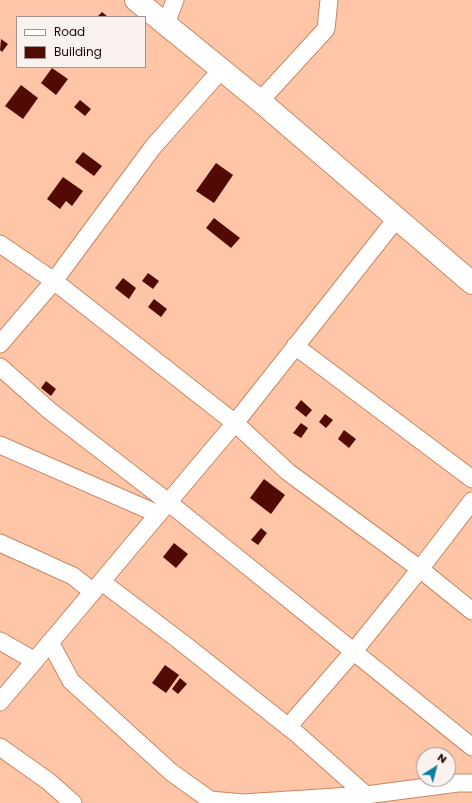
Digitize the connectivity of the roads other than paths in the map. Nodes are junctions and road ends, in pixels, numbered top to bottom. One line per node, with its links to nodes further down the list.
1 (136, 0): 4 (main road)
2 (175, 0): 4 (street)
3 (329, 0): 6 (street)
4 (166, 24): 5 (main road)
5 (222, 69): 6 (main road); 9 (street)
6 (260, 100): 7 (main road)
7 (397, 218): 10 (main road); 12 (street)
8 (0, 244): 9 (street)
9 (54, 281): 11 (street); 14 (street)
10 (472, 283)
11 (0, 344)
12 (296, 346): 14 (street); 16 (street)
13 (0, 367): 18 (street)
14 (235, 423): 18 (street); 20 (street)
15 (0, 445): 18 (street)
16 (472, 479)
17 (472, 501): 20 (street)
18 (163, 508): 21 (street); 25 (street)
19 (0, 543): 21 (street)
20 (420, 569): 22 (street); 25 (street)
21 (97, 587): 24 (street); 28 (street)
22 (472, 611)
23 (0, 641): 26 (street)
24 (50, 642): 26 (street); 32 (street)
25 (354, 651): 28 (street); 30 (street)
26 (35, 661): 27 (street)
27 (0, 702)
28 (288, 727): 32 (street)
29 (0, 747): 33 (street)
30 (472, 747)
31 (472, 783): 32 (street)
32 (366, 795)
33 (73, 803)

